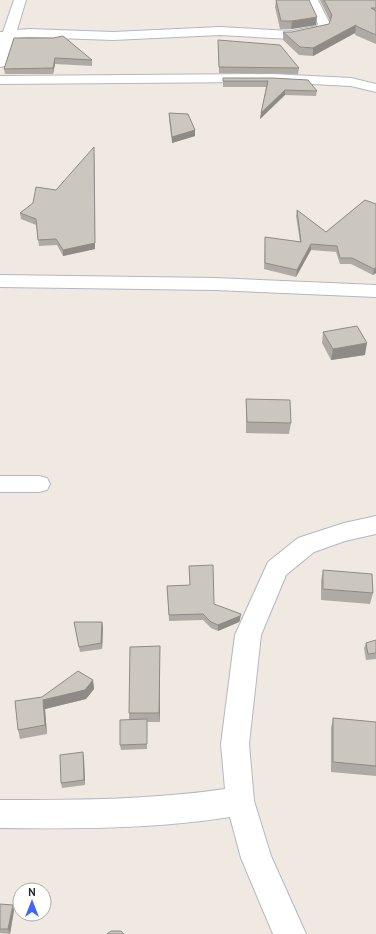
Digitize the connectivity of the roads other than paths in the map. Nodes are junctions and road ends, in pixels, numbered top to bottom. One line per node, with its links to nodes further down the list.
1 (20, 0): 3 (street)
2 (312, 0): 3 (street)
3 (4, 36): 4 (street)
4 (0, 64)
5 (0, 80): 6 (street)
6 (376, 88)
7 (0, 281): 8 (street)
8 (376, 291)
9 (0, 484): 10 (street)
10 (39, 484)
11 (376, 525): 12 (street)
12 (240, 801): 13 (street); 14 (street)
13 (0, 814)
14 (290, 934)

